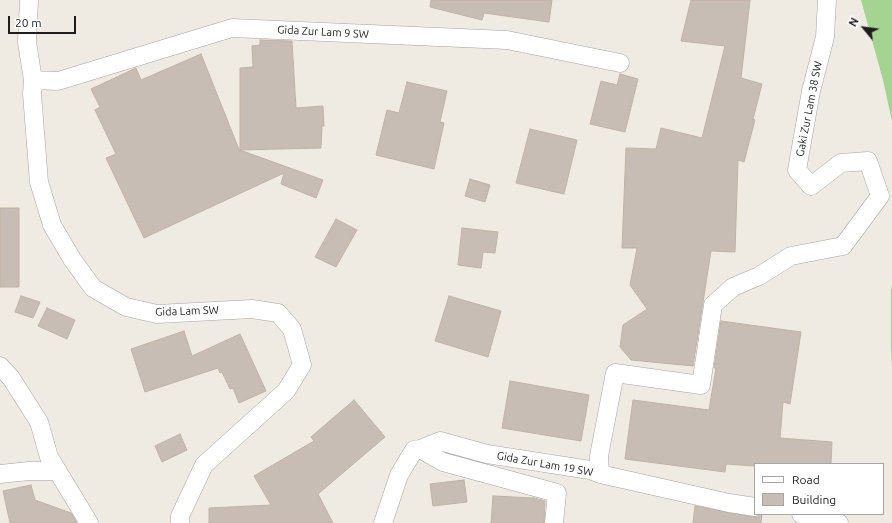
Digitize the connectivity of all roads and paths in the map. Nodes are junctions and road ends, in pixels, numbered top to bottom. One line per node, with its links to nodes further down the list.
1 (29, 0): 4 (street, Gida Lam SW)
2 (827, 0): 9 (street, Gaki Zur Lam 38 SW)
3 (620, 63): 4 (street, Gida Zur Lam 9 SW)
4 (33, 80): 13 (street, Gida Lam SW)
5 (0, 366): 7 (street)
6 (420, 449): 9 (street, Gida Zur Lam 19 SW); 14 (street, Gida Zur Lam 19 SW); 15 (street)
7 (58, 471): 8 (street); 12 (street)
8 (0, 474)
9 (600, 474): 10 (street, Gida Zur Lam 19 SW)
10 (754, 507)
11 (808, 515): 16 (street)
12 (89, 523)
13 (180, 523)
14 (383, 523)
15 (554, 523)
16 (839, 523)

